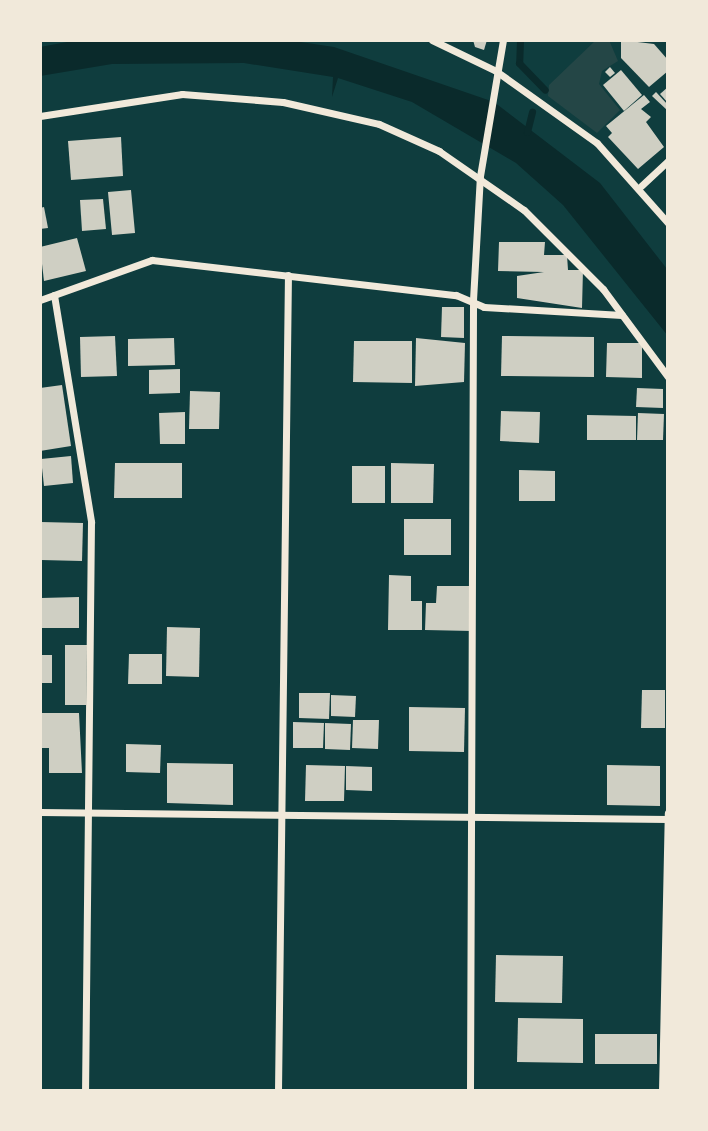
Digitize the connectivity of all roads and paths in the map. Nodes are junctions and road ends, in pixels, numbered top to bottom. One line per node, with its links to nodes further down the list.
1 (432, 40): 3 (street)
2 (503, 40): 3 (street)
3 (496, 75): 6 (street); 7 (street)
4 (40, 116): 6 (street)
5 (668, 161): 7 (street)
6 (481, 173): 12 (street); 13 (street)
7 (641, 186): 8 (street)
8 (668, 223)
9 (288, 275): 10 (street); 12 (street); 17 (street)
10 (54, 295): 11 (street); 15 (street)
11 (40, 300)
12 (473, 300): 13 (street); 19 (street)
13 (622, 315): 14 (street)
14 (668, 377)
15 (92, 811): 16 (street); 17 (street); 21 (street)
16 (40, 812)
17 (281, 812): 19 (street); 22 (street)
18 (668, 813): 20 (street)
19 (475, 814): 20 (street); 23 (street)
20 (668, 819): 24 (street)
21 (85, 1091)
22 (278, 1091)
23 (470, 1091)
24 (662, 1091)

